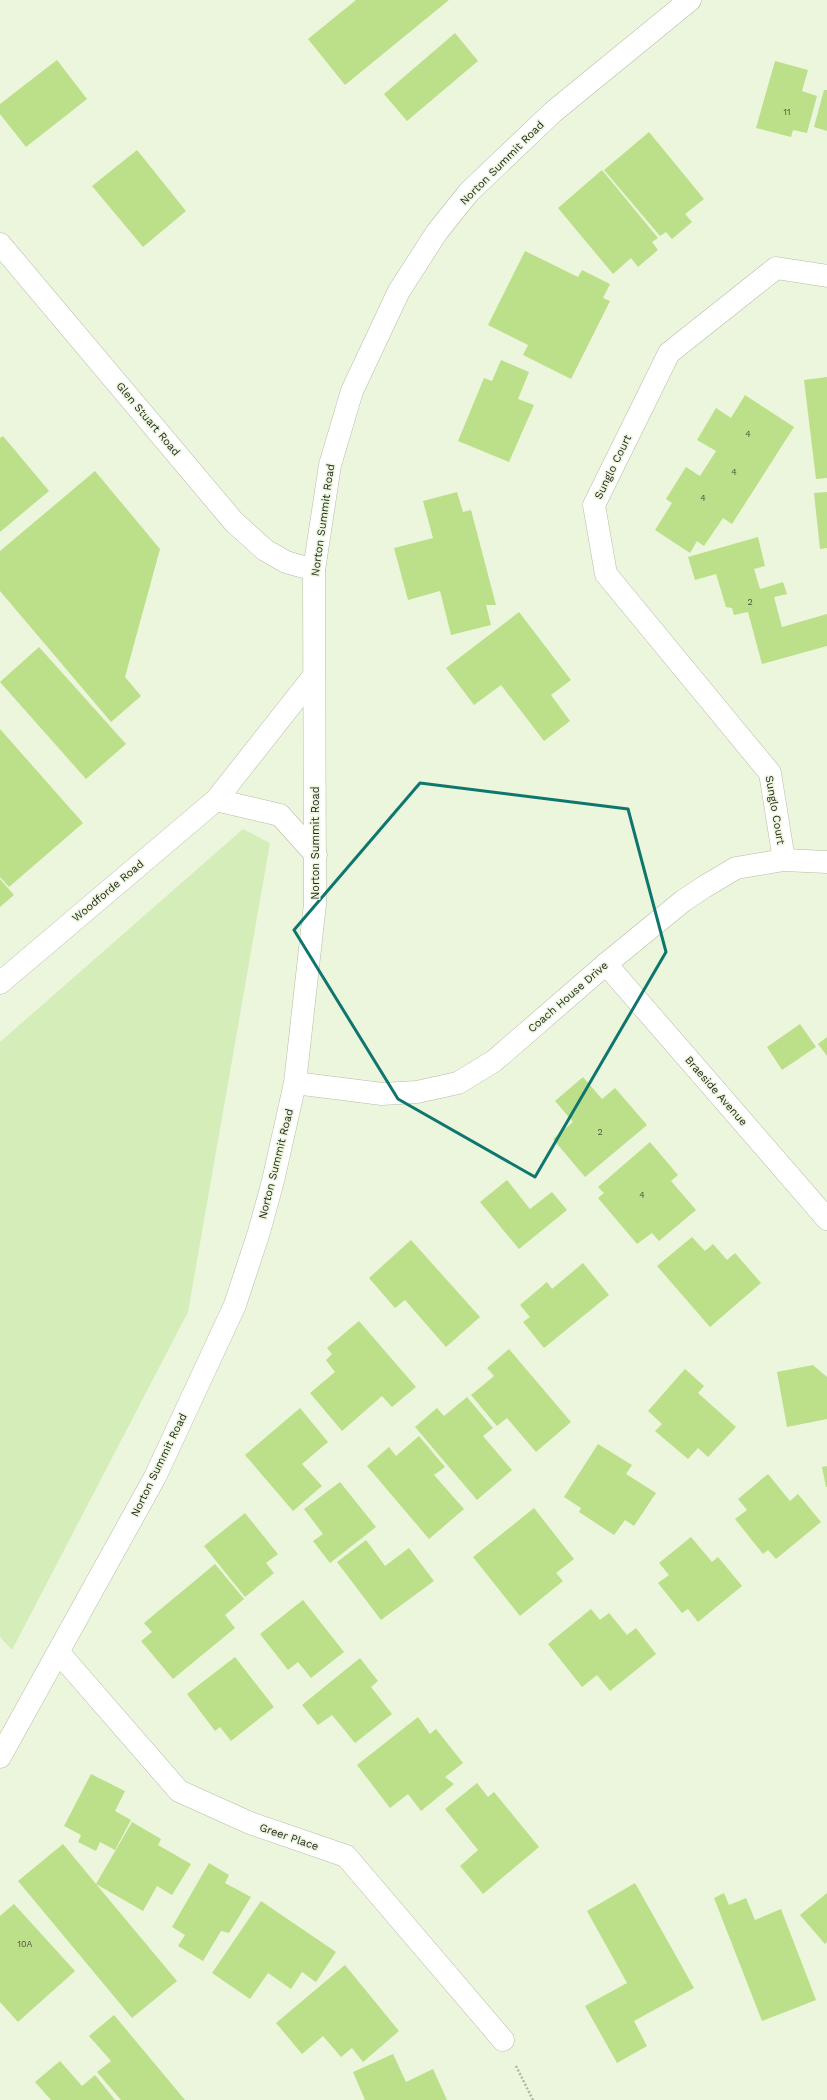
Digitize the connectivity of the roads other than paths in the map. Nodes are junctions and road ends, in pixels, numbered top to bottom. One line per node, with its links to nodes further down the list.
1 (690, 0): 4 (street, Norton Summit Road)
2 (0, 244): 4 (street, Glen Stuart Road)
3 (827, 276): 8 (street, Sunglo Court)
4 (314, 570): 5 (street, Norton Summit Road)
5 (313, 677): 6 (street, Woodforde Road); 7 (street, Norton Summit Road)
6 (216, 800): 7 (street); 11 (street, Woodforde Road)
7 (316, 855): 12 (street, Norton Summit Road)
8 (784, 860): 9 (street, Coach House Drive); 10 (street, Coach House Drive)
9 (827, 862)
10 (606, 964): 12 (street, Coach House Drive); 13 (street, Braeside Avenue)
11 (0, 983)
12 (295, 1083): 14 (street, Norton Summit Road)
13 (827, 1219)
14 (58, 1653): 15 (street, Norton Summit Road); 16 (street, Greer Place)
15 (0, 1757)
16 (503, 2040)

